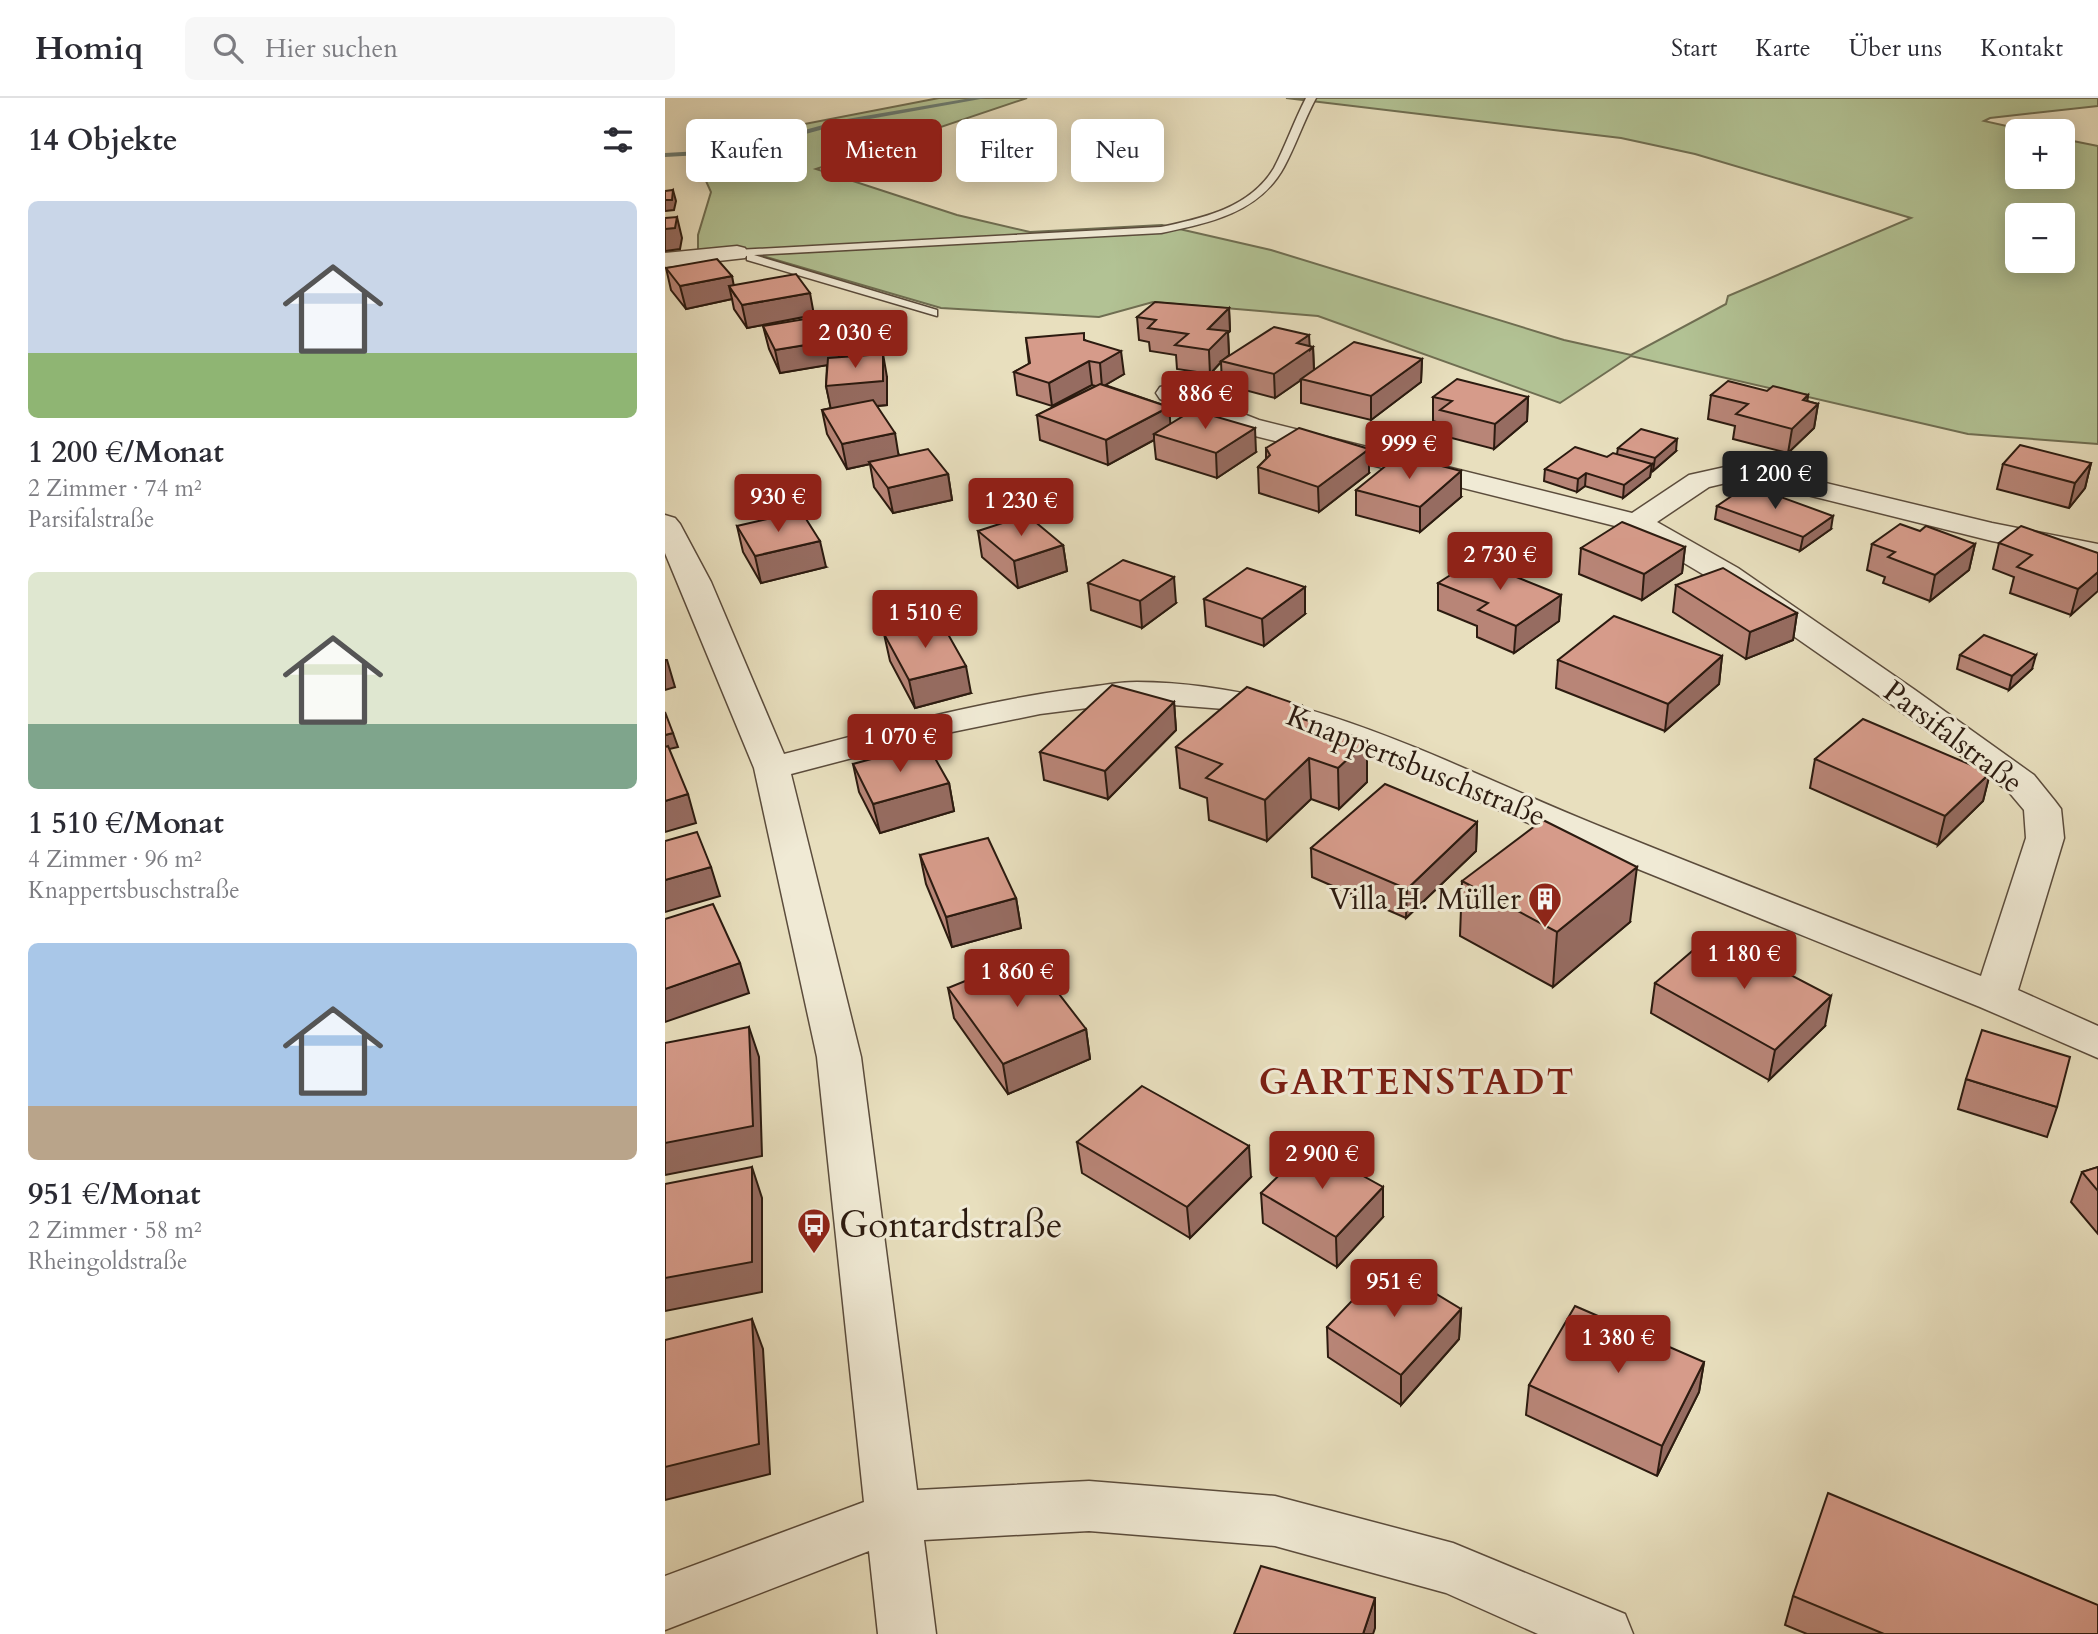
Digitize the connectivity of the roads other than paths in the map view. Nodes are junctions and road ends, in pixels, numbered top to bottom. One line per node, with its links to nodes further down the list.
1 (1311, 98): 2 (lane)
2 (737, 253): 3 (street); 4 (lane)
3 (665, 260)
4 (933, 313)
5 (1169, 393): 6 (street, Parsifalstraße)
6 (1637, 523): 8 (street); 10 (street, Parsifalstraße)
7 (665, 524): 9 (street)
8 (2098, 552)
9 (772, 768): 10 (street, Knappertsbuschstraße); 12 (street)
10 (1995, 997): 11 (street)
11 (2098, 1043)
12 (895, 1516): 13 (street); 14 (street); 15 (street)
13 (665, 1603)
14 (907, 1634)
15 (1604, 1634)

